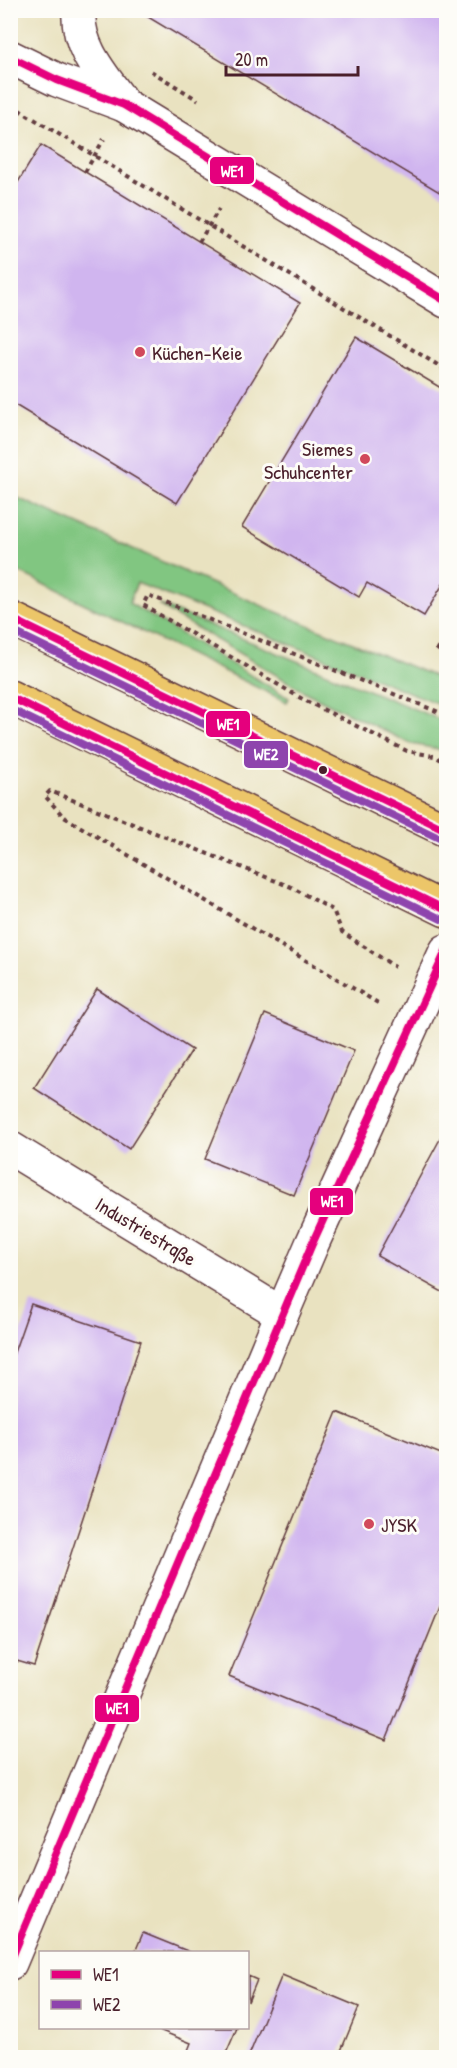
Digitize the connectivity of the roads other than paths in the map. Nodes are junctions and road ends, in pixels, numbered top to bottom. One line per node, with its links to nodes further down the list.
1 (79, 10): 3 (street)
2 (10, 57): 3 (street)
3 (124, 105): 4 (street)
4 (447, 301)
5 (10, 618): 7 (main road)
6 (10, 697): 8 (main road)
7 (447, 830)
8 (436, 905)
9 (447, 951): 11 (street)
10 (10, 1148): 11 (street, Industriestraße)
11 (282, 1314): 12 (street)
12 (10, 1964)

